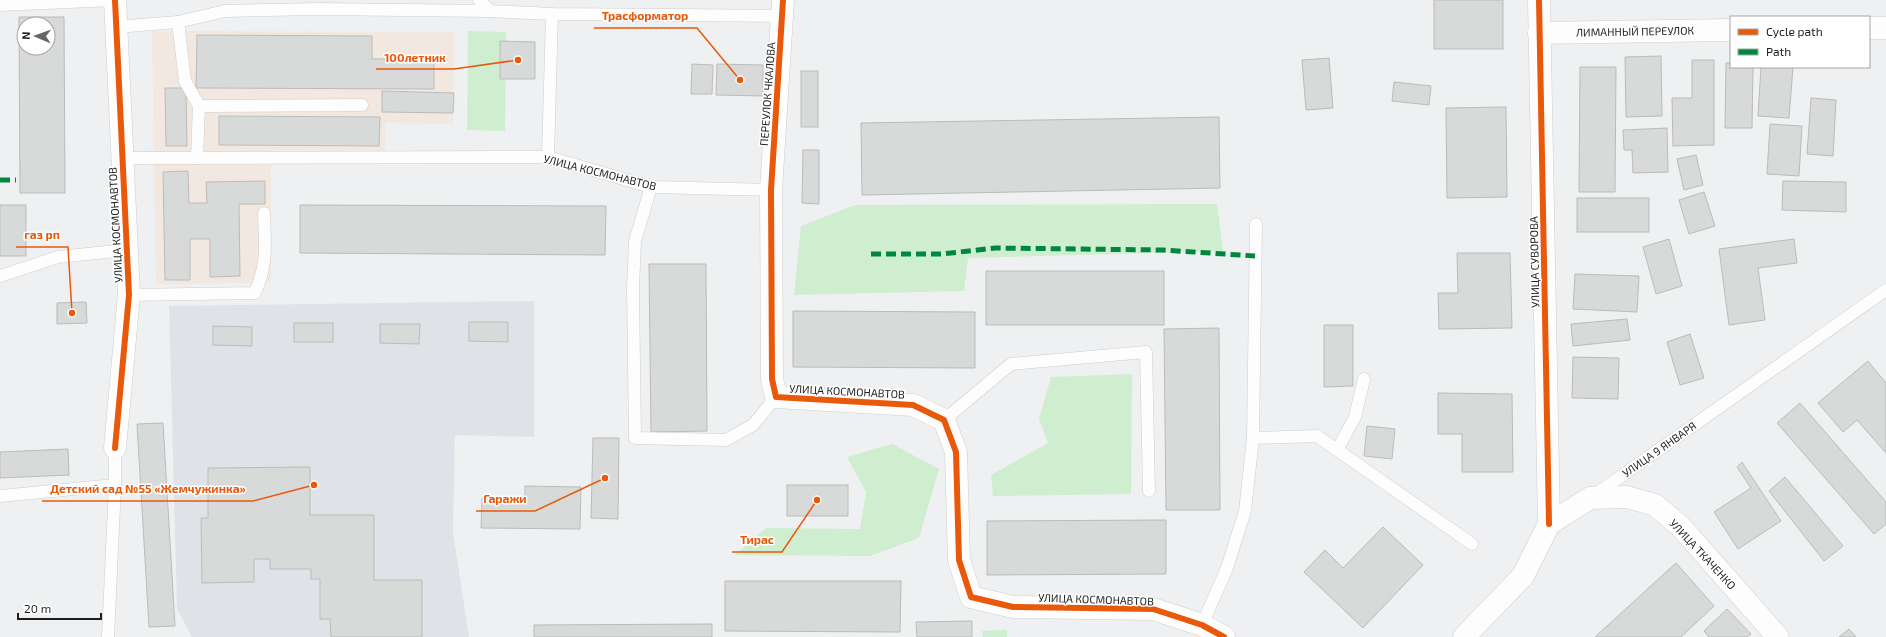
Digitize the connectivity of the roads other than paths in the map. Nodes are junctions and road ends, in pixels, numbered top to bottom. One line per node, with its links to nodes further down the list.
1 (115, 0): 4 (lane); 10 (street, УЛИЦА КОСМОНАВТОВ)
2 (479, 0): 7 (lane)
3 (1539, 0): 14 (street, УЛИЦА СУВОРОВА)
4 (0, 5)
5 (225, 6): 7 (lane); 9 (lane)
6 (783, 8): 8 (lane); 21 (street, ПЕРЕУЛОК ЧКАЛОВА)
7 (490, 11): 8 (lane)
8 (552, 14): 17 (lane)
9 (178, 22): 10 (lane); 15 (lane)
10 (116, 27): 18 (street, УЛИЦА КОСМОНАВТОВ)
11 (1870, 28): 12 (street)
12 (1886, 28)
13 (1730, 30): 14 (street, ЛИМАННЫЙ ПЕРЕУЛОК)
14 (1540, 33): 38 (street, УЛИЦА СУВОРОВА)
15 (199, 106): 16 (lane); 19 (lane)
16 (362, 106)
17 (548, 157): 19 (lane, УЛИЦА КОСМОНАВТОВ); 20 (lane, УЛИЦА КОСМОНАВТОВ)
18 (122, 158): 19 (lane, УЛИЦА КОСМОНАВТОВ); 24 (street, УЛИЦА КОСМОНАВТОВ)
19 (197, 158)
20 (651, 187): 21 (lane, УЛИЦА КОСМОНАВТОВ); 29 (lane)
21 (771, 190): 29 (street, УЛИЦА КОСМОНАВТОВ)
22 (264, 213): 27 (lane)
23 (1256, 224): 31 (lane)
24 (126, 250): 25 (lane); 27 (street, УЛИЦА КОСМОНАВТОВ)
25 (0, 276)
26 (1886, 290): 37 (lane, УЛИЦА 9 ЯНВАРЯ)
27 (129, 296): 32 (street, УЛИЦА КОСМОНАВТОВ)
28 (1364, 379): 33 (lane)
29 (776, 397): 30 (street, УЛИЦА КОСМОНАВТОВ)
30 (944, 420): 35 (lane); 40 (street, УЛИЦА КОСМОНАВТОВ)
31 (1253, 438): 33 (lane); 40 (lane)
32 (115, 448): 34 (lane)
33 (1337, 450): 39 (lane)
34 (116, 485): 36 (lane); 41 (lane)
35 (1149, 491)
36 (0, 496)
37 (1590, 498): 38 (street, УЛИЦА 9 ЯНВАРЯ); 44 (street, УЛИЦА ТКАЧЕНКО)
38 (1549, 524): 43 (street)
39 (1472, 544)
40 (1202, 625): 42 (street, УЛИЦА КОСМОНАВТОВ)
41 (108, 637)
42 (1224, 637)
43 (1464, 637)
44 (1778, 637)

